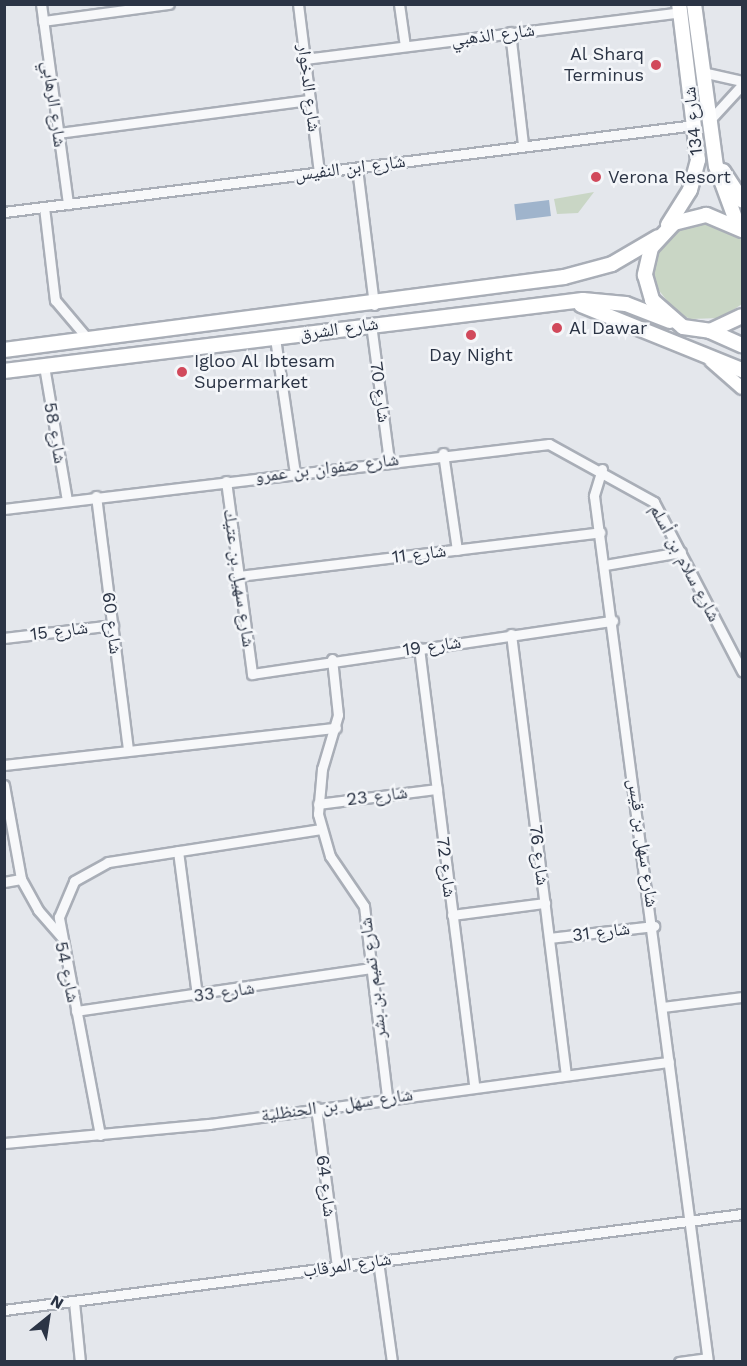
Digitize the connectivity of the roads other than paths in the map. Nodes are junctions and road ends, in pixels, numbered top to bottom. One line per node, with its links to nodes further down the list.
1 (41, 4): 7 (street, شارع الرهابي)
2 (169, 4): 7 (street)
3 (298, 4): 10 (street, شارع الدخوار)
4 (399, 4): 9 (street)
5 (694, 4): 11 (main road, شارع 134)
6 (680, 8): 8 (street, شارع الذهبي); 15 (main road, شارع 134)
7 (43, 21): 16 (street, شارع الرهابي)
8 (510, 32): 9 (street, شارع الذهبي); 17 (street)
9 (405, 46): 10 (street, شارع الذهبي)
10 (305, 59): 13 (street, شارع الدخوار)
11 (702, 72): 12 (street); 14 (main road, شارع 134)
12 (742, 83): 14 (street)
13 (310, 100): 16 (street); 20 (street, شارع الدخوار)
14 (709, 121): 18 (main road, شارع 134)
15 (695, 125): 17 (street, شارع ابن النفيس); 26 (main road, شارع 134)
16 (58, 133): 22 (street, شارع الرهابي)
17 (523, 145): 19 (street, شارع ابن النفيس)
18 (713, 150): 21 (main road); 25 (main road, شارع 134)
19 (357, 168): 20 (street, شارع ابن النفيس); 28 (street)
20 (319, 172): 22 (street, شارع ابن النفيس)
21 (742, 200)
22 (68, 204): 23 (street, شارع ابن النفيس)
23 (44, 207): 24 (street, شارع ابن النفيس); 34 (street)
24 (4, 212)
25 (740, 228): 26 (main road, شارع الشرق)
26 (662, 233): 28 (main road, شارع الشرق); 30 (main road, شارع 134)
27 (558, 302): 30 (main road, شارع الشرق); 31 (main road, شارع الشرق); 38 (main road)
28 (374, 305): 34 (main road, شارع الشرق)
29 (742, 316): 32 (main road)
30 (670, 321): 32 (main road, شارع الشرق)
31 (371, 324): 33 (main road, شارع الشرق); 44 (street, شارع 70)
32 (710, 331): 36 (main road, شارع الشرق)
33 (275, 338): 39 (main road, شارع الشرق); 46 (street)
34 (88, 339): 35 (main road, شارع الشرق)
35 (69, 341): 37 (main road, شارع الشرق); 39 (main road)
36 (742, 345)
37 (4, 350)
38 (705, 357): 40 (main road); 42 (main road)
39 (44, 366): 41 (main road, شارع الشرق); 50 (street, شارع 58)
40 (742, 370)
41 (4, 371)
42 (742, 388)
43 (443, 453): 44 (street, شارع صفوان بن عمرو); 45 (street, شارع صفوان بن عمرو); 53 (street)
44 (389, 461): 46 (street, شارع صفوان بن عمرو)
45 (602, 470): 48 (street, شارع صفوان بن عمرو); 52 (street, شارع سهل بن قيس)
46 (295, 473): 47 (street, شارع صفوان بن عمرو)
47 (226, 481): 49 (street, شارع صفوان بن عمرو); 56 (street, شارع سهيل بن عتيك)
48 (640, 490): 54 (street, شارع سلام بن أسلم)
49 (96, 496): 50 (street, شارع صفوان بن عمرو); 58 (street, شارع 60)
50 (67, 501): 51 (street, شارع صفوان بن عمرو)
51 (4, 508)
52 (600, 532): 53 (street, شارع 11); 55 (street, شارع سهل بن قيس)
53 (457, 550): 56 (street, شارع 11)
54 (681, 552): 55 (street); 63 (street, شارع سلام بن أسلم)
55 (605, 565): 57 (street, شارع سهل بن قيس)
56 (239, 576): 64 (street, شارع سهيل بن عتيك)
57 (613, 621): 59 (street, شارع 19); 77 (street, شارع سهل بن قيس)
58 (112, 625): 60 (street, شارع 15); 66 (street, شارع 60)
59 (511, 634): 61 (street, شارع 19); 75 (street, شارع 76)
60 (4, 638)
61 (419, 648): 62 (street, شارع 19); 69 (street, شارع 72)
62 (332, 659): 64 (street, شارع 19); 65 (street, شارع تميم بن بشر)
63 (742, 671)
64 (252, 674)
65 (336, 728): 66 (street); 70 (street, شارع تميم بن بشر)
66 (128, 749): 67 (street)
67 (4, 765)
68 (4, 785): 73 (street, شارع 54)
69 (437, 789): 70 (street, شارع 23); 76 (street, شارع 72)
70 (318, 804): 71 (street, شارع تميم بن بشر)
71 (321, 829): 72 (street); 80 (street, شارع تميم بن بشر)
72 (178, 851): 78 (street); 81 (street)
73 (21, 879): 74 (street); 78 (street, شارع 54)
74 (4, 882)
75 (545, 903): 76 (street); 79 (street, شارع 76)
76 (452, 915): 87 (street, شارع 72)
77 (654, 926): 79 (street, شارع 31); 83 (street, شارع سهل بن قيس)
78 (62, 936): 84 (street, شارع 54)
79 (549, 938): 86 (street, شارع 76)
80 (372, 968): 81 (street, شارع 33); 88 (street, شارع تميم بن بشر)
81 (197, 996): 84 (street, شارع 33)
82 (742, 997): 83 (street)
83 (663, 1007): 85 (street, شارع سهل بن قيس)
84 (76, 1011): 90 (street, شارع 54)
85 (669, 1062): 86 (street, شارع سهل بن الحنظلية); 93 (street, شارع سهل بن قيس)
86 (566, 1075): 87 (street, شارع سهل بن الحنظلية)
87 (474, 1086): 88 (street, شارع سهل بن الحنظلية)
88 (387, 1097): 89 (street, شارع سهل بن الحنظلية)
89 (316, 1107): 90 (street, شارع سهل بن الحنظلية); 95 (street, شارع 64)
90 (100, 1135): 91 (street, شارع سهل بن الحنظلية)
91 (4, 1143)
92 (742, 1214): 93 (street, شارع المرقاب)
93 (689, 1220): 94 (street, شارع المرقاب); 98 (street, شارع سهل بن قيس)
94 (378, 1261): 95 (street, شارع المرقاب); 100 (street)
95 (337, 1266): 96 (street, شارع المرقاب)
96 (74, 1302): 97 (street, شارع المرقاب); 99 (street)
97 (4, 1310)
98 (707, 1360): 101 (street)
99 (80, 1362)
100 (392, 1362)
101 (679, 1362)

